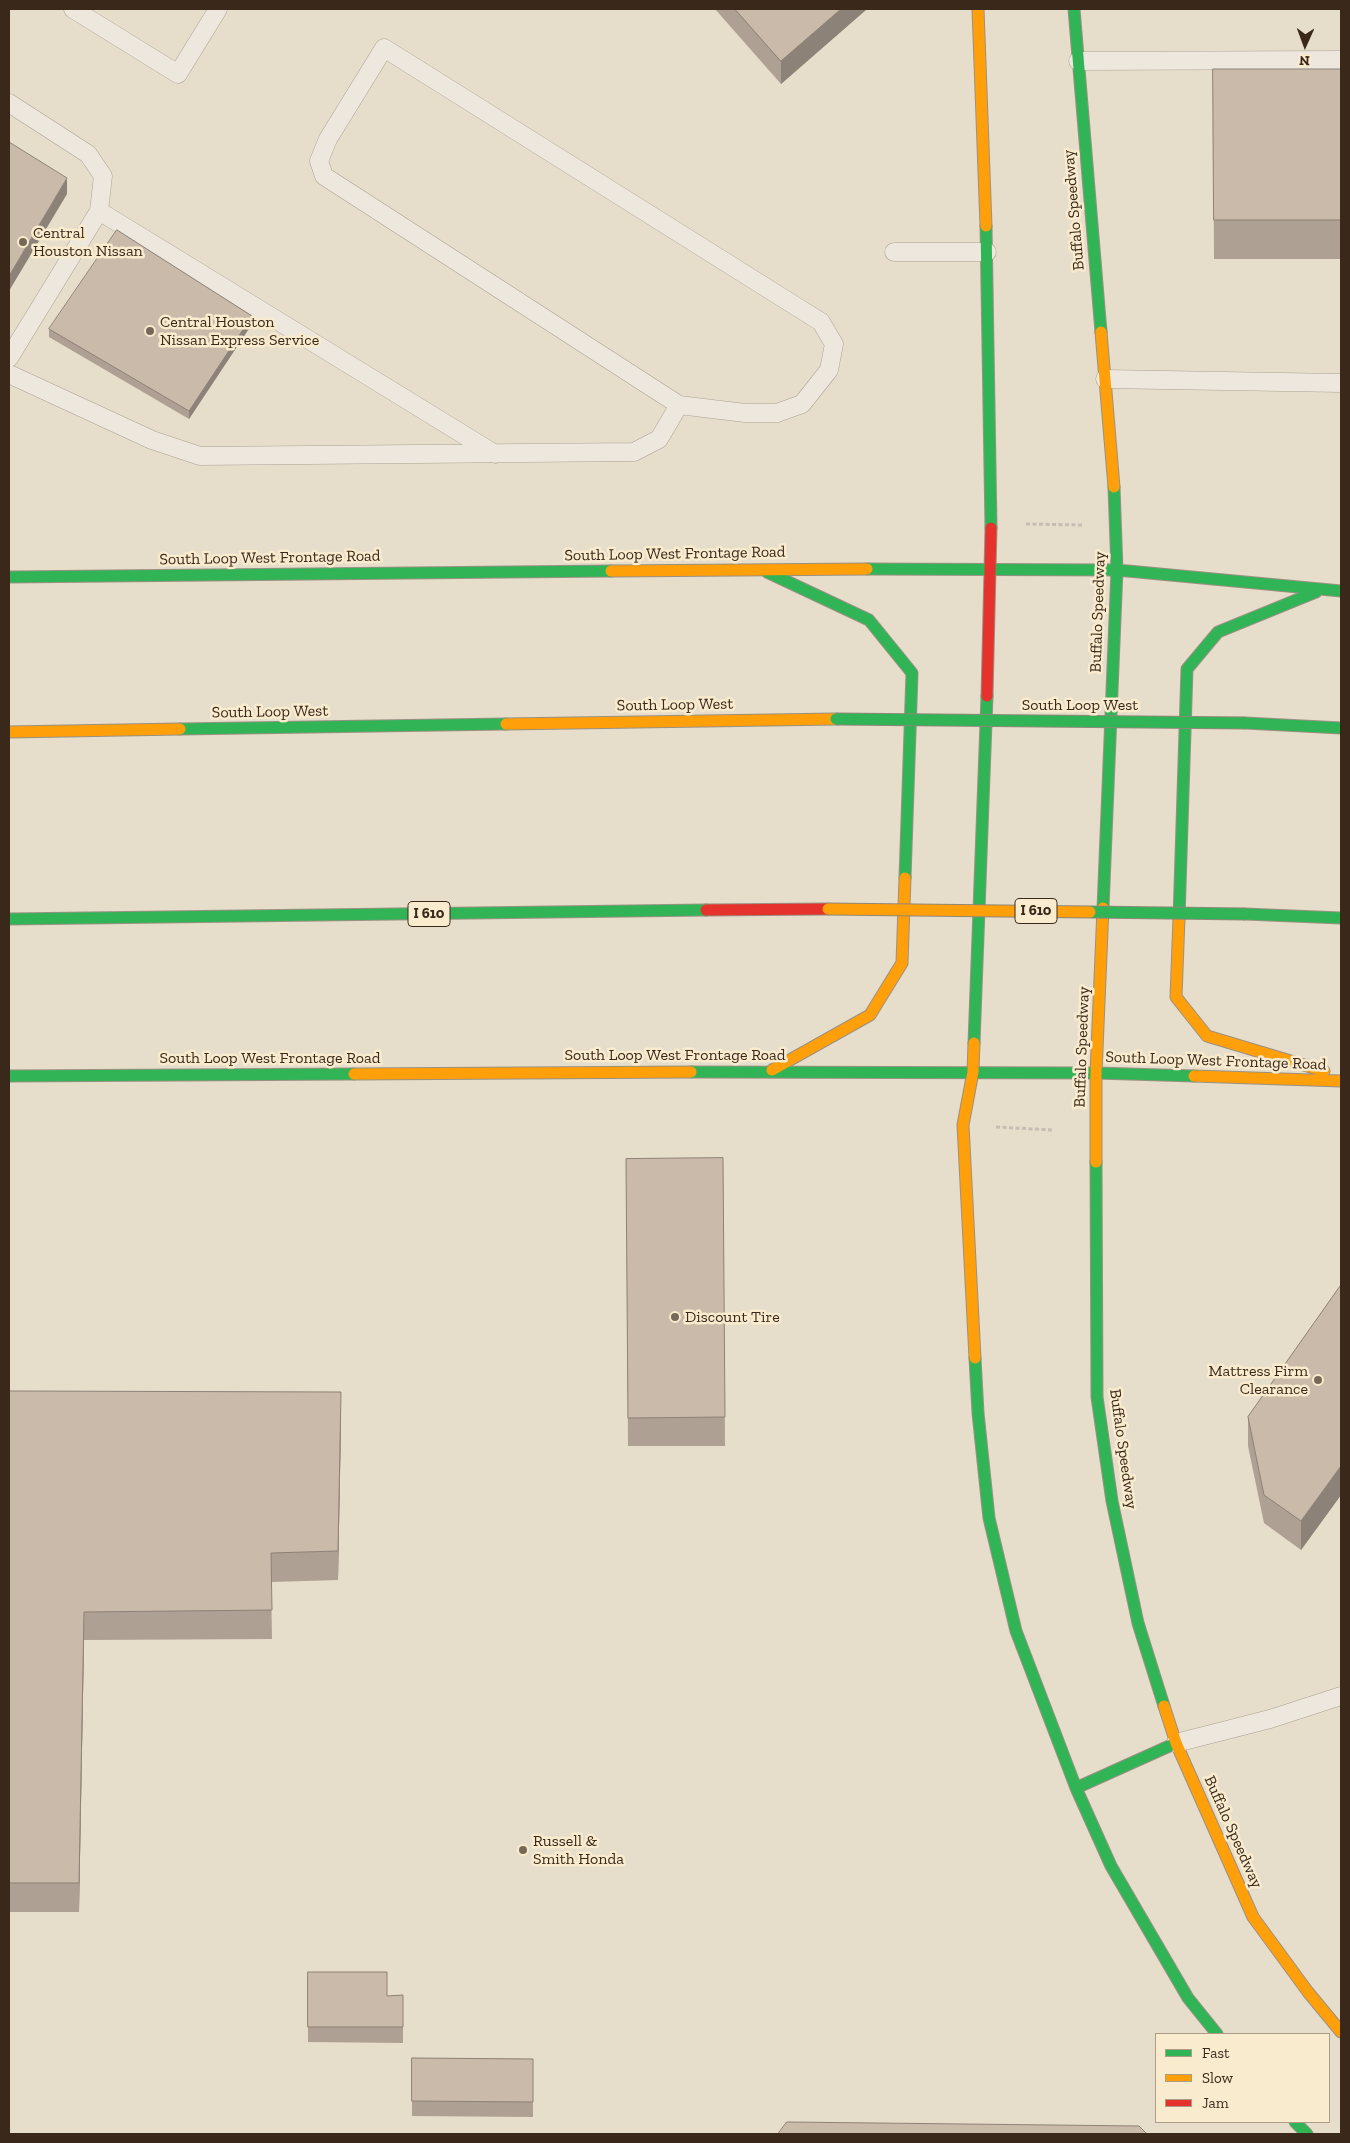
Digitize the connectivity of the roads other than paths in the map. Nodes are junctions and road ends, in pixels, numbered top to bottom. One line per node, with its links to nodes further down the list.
1 (73, 9): 2 (lane)
2 (218, 9)
3 (978, 9): 10 (main road)
4 (1074, 9): 6 (main road, Buffalo Speedway)
5 (1341, 60): 6 (lane)
6 (1078, 61): 13 (main road, Buffalo Speedway)
7 (9, 103): 8 (lane)
8 (99, 212): 11 (lane); 16 (lane)
9 (894, 252): 10 (lane)
10 (987, 252): 17 (main road)
11 (12, 347)
12 (9, 374): 16 (lane)
13 (1105, 378): 14 (lane); 19 (main road, Buffalo Speedway)
14 (1341, 383)
15 (679, 405): 15 (lane); 16 (lane)
16 (495, 454)
17 (992, 568): 18 (main road, South Loop West Frontage Road); 19 (main road, South Loop West Frontage Road); 30 (main road)
18 (761, 569): 20 (main road, South Loop West Frontage Road); 29 (main road)
19 (1117, 570): 21 (main road, South Loop West Frontage Road); 31 (main road, Buffalo Speedway)
20 (9, 577)
21 (1320, 591): 22 (main road, South Loop West Frontage Road); 33 (main road)
22 (1341, 591)
23 (9, 722): 25 (main road)
24 (1341, 728): 25 (main road, South Loop West, bridge)
25 (138, 730): 26 (main road, South Loop West)
26 (9, 732)
27 (1341, 918): 28 (main road, I 610, bridge)
28 (9, 921)
29 (771, 1071): 30 (main road, South Loop West Frontage Road); 32 (main road, South Loop West Frontage Road)
30 (973, 1072): 31 (main road, South Loop West Frontage Road); 37 (main road)
31 (1096, 1073): 34 (main road, South Loop West Frontage Road); 36 (main road, Buffalo Speedway)
32 (9, 1076)
33 (1341, 1076)
34 (1341, 1081)
35 (1341, 1696): 36 (lane)
36 (1176, 1743): 37 (main road); 38 (main road, Buffalo Speedway)
37 (1076, 1788): 39 (main road)
38 (1341, 2032)
39 (1216, 2033)
40 (1296, 2123): 41 (main road)
41 (1307, 2134)

